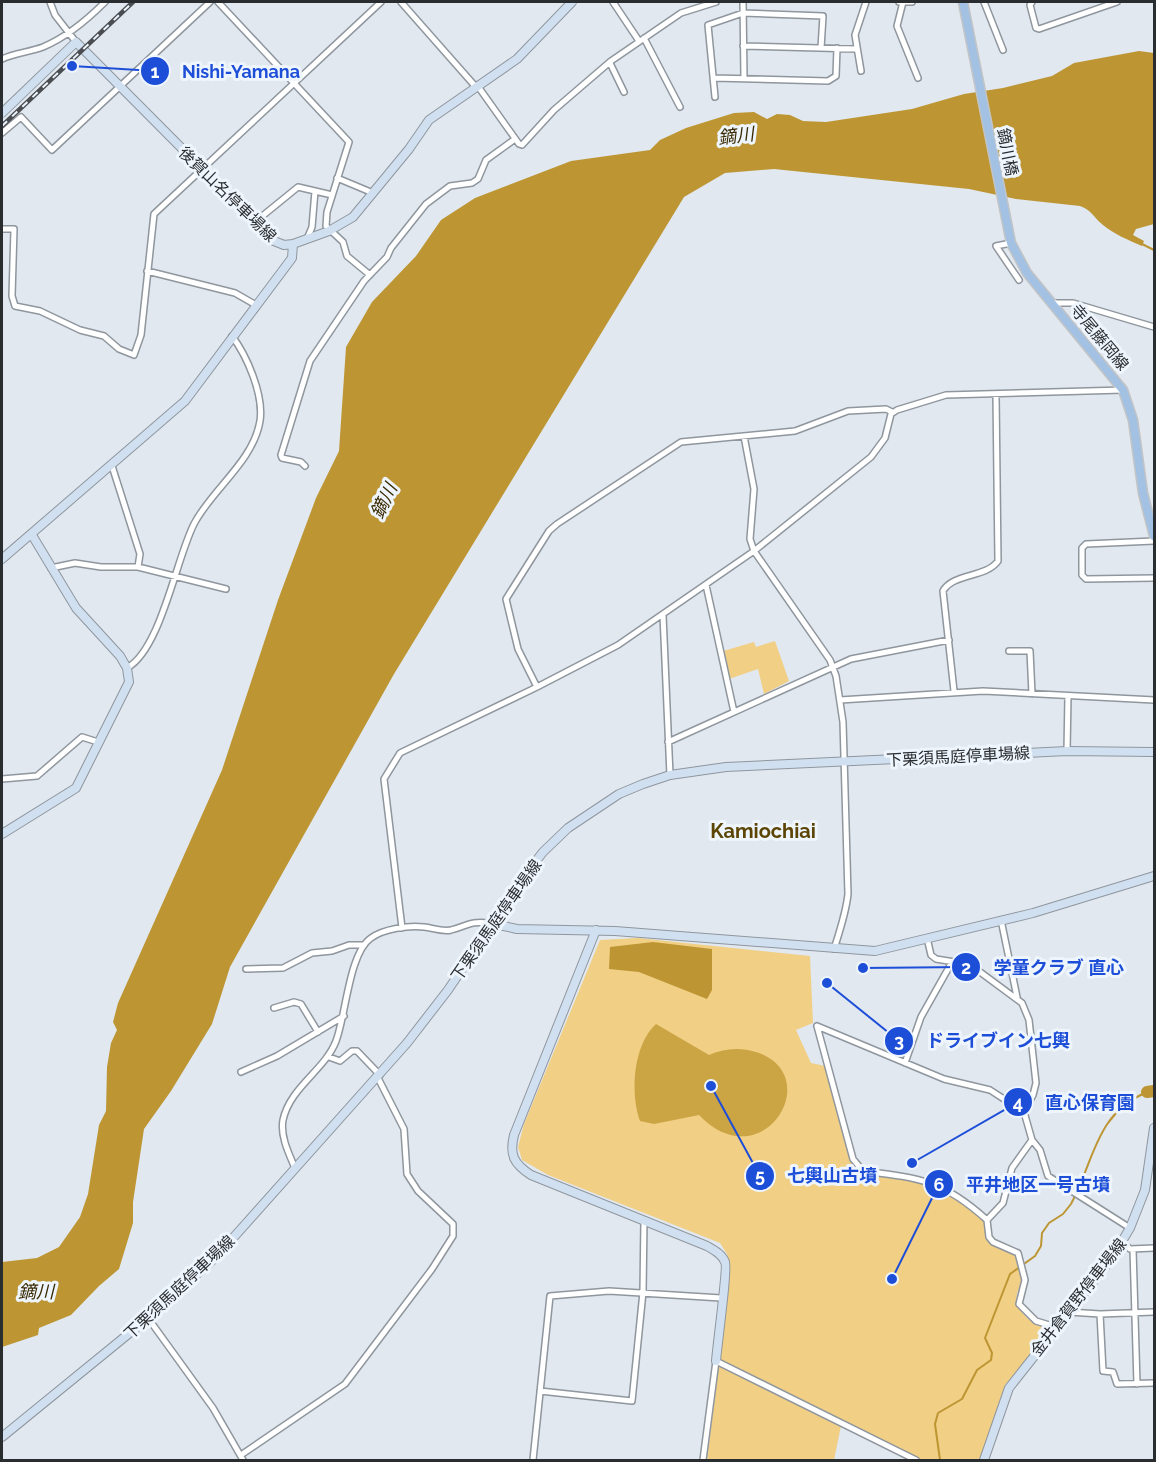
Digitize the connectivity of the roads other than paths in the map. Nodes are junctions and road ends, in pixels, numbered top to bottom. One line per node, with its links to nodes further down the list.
1 (50, 2): 19 (street)
2 (105, 2): 19 (street)
3 (210, 2): 34 (street)
4 (218, 2): 33 (street)
5 (381, 2): 33 (street)
6 (401, 2): 35 (street)
7 (572, 2): 35 (main road, 後賀山名停車場線)
8 (613, 2): 20 (street)
9 (716, 2): 20 (street)
10 (743, 2): 18 (street)
11 (866, 2): 25 (street)
12 (901, 2): 13 (street); 32 (street)
13 (911, 2)
14 (963, 2): 51 (main road, 鏑川橋)
15 (984, 2): 26 (street)
16 (1032, 2): 17 (street)
17 (1114, 2)
18 (743, 13): 22 (street); 23 (street); 30 (street)
19 (68, 33): 21 (street); 27 (street)
20 (642, 39): 28 (street); 38 (street)
21 (75, 42): 34 (main road, 後賀山名停車場線); 39 (main road)
22 (743, 46): 23 (street); 31 (street)
23 (821, 48): 24 (street)
24 (837, 48): 25 (street); 31 (street)
25 (857, 49): 29 (street)
26 (1004, 50)
27 (2, 59)
28 (610, 63): 36 (street); 41 (street)
29 (861, 71)
30 (714, 78): 31 (street); 37 (street)
31 (744, 78)
32 (918, 78)
33 (292, 84): 42 (street); 43 (street)
34 (121, 86): 40 (street); 42 (main road, 後賀山名停車場線)
35 (476, 86): 41 (street); 45 (main road, 後賀山名停車場線)
36 (624, 92)
37 (715, 97)
38 (680, 106)
39 (2, 113)
40 (2, 133)
41 (515, 139): 54 (street)
42 (202, 170): 47 (main road, 後賀山名停車場線); 53 (street)
43 (337, 178): 45 (street); 46 (street)
44 (315, 191): 46 (street); 47 (street); 50 (street)
45 (373, 193): 49 (main road, 後賀山名停車場線)
46 (332, 195): 49 (street)
47 (255, 222): 52 (main road, 後賀山名停車場線)
48 (2, 229): 53 (street)
49 (329, 231): 50 (main road, 後賀山名停車場線); 54 (street)
50 (307, 239): 52 (main road, 後賀山名停車場線)
51 (1011, 242): 55 (street); 56 (main road, 寺尾藤岡線)
52 (293, 244): 57 (main road)
53 (147, 271): 57 (street)
54 (370, 275): 65 (street)
55 (1019, 280)
56 (1052, 303): 58 (street); 60 (main road, 寺尾藤岡線)
57 (256, 305): 59 (main road)
58 (1155, 327)
59 (232, 336): 64 (main road); 73 (street)
60 (1123, 390): 61 (street); 67 (main road, 寺尾藤岡線)
61 (996, 395): 62 (street); 78 (street)
62 (892, 412): 63 (street); 69 (street)
63 (744, 435): 69 (street); 82 (street)
64 (112, 466): 66 (main road); 71 (street)
65 (304, 466)
66 (32, 535): 70 (main road); 72 (main road)
67 (1155, 536)
68 (1155, 541): 74 (street)
69 (754, 551): 75 (street); 80 (street)
70 (2, 559)
71 (138, 567): 72 (street); 73 (street)
72 (51, 568): 81 (main road)
73 (175, 576): 76 (street); 81 (street)
74 (1155, 578)
75 (706, 585): 77 (street); 88 (street)
76 (226, 589)
77 (663, 615): 82 (street); 90 (street)
78 (949, 640): 80 (street); 83 (street)
79 (1009, 651): 84 (street)
80 (833, 667): 86 (street); 88 (street)
81 (127, 668): 89 (main road)
82 (537, 687): 100 (street)
83 (954, 691): 84 (street); 86 (street)
84 (1032, 694): 85 (street)
85 (1068, 696): 87 (street); 91 (street)
86 (840, 700): 93 (street)
87 (1155, 700)
88 (734, 712): 90 (street)
89 (98, 742): 95 (street); 96 (main road)
90 (668, 742): 94 (street)
91 (1067, 751): 92 (main road, 下栗須馬庭停車場線); 93 (main road, 下栗須馬庭停車場線)
92 (1155, 752)
93 (845, 762): 94 (main road, 下栗須馬庭停車場線); 104 (street)
94 (670, 775): 99 (main road, 下栗須馬庭停車場線)
95 (2, 779)
96 (2, 834)
97 (1155, 876): 98 (main road)
98 (1001, 920): 102 (main road); 107 (street)
99 (490, 924): 100 (street); 101 (main road); 114 (main road, 下栗須馬庭停車場線)
100 (402, 928): 103 (street)
101 (596, 930): 104 (main road); 121 (main road)
102 (927, 938): 104 (main road); 105 (street)
103 (363, 945): 106 (street); 109 (street)
104 (834, 950)
105 (952, 962): 107 (street); 112 (street)
106 (246, 969)
107 (1017, 997): 115 (street)
108 (274, 1008): 110 (street)
109 (344, 1016): 110 (street); 111 (street)
110 (318, 1032): 113 (street)
111 (329, 1057): 114 (street); 118 (street)
112 (905, 1063): 115 (street); 122 (street)
113 (241, 1072)
114 (379, 1077): 118 (main road, 下栗須馬庭停車場線); 140 (street)
115 (1024, 1112): 117 (street)
116 (1155, 1128): 119 (main road, 金井倉賀野停車場線)
117 (1032, 1140): 122 (street); 123 (street)
118 (294, 1168): 133 (main road, 下栗須馬庭停車場線)
119 (1145, 1190): 120 (street); 123 (main road, 金井倉賀野停車場線)
120 (1155, 1190)
121 (644, 1220): 127 (street); 128 (main road)
122 (987, 1220): 134 (street)
123 (1130, 1228): 124 (main road, 金井倉賀野停車場線)
124 (1122, 1242): 126 (street); 129 (main road, 金井倉賀野停車場線)
125 (1155, 1248): 126 (street)
126 (1133, 1249): 130 (street)
127 (643, 1292): 128 (street); 138 (street); 138 (street)
128 (721, 1299): 135 (main road)
129 (1069, 1312): 132 (street); 134 (main road, 金井倉賀野停車場線)
130 (1135, 1312): 131 (street); 132 (street); 136 (street)
131 (1155, 1312)
132 (1100, 1314): 136 (street)
133 (148, 1318): 139 (main road, 下栗須馬庭停車場線); 140 (street)
134 (1056, 1327): 144 (main road, 金井倉賀野停車場線)
135 (716, 1361): 142 (street); 143 (street)
136 (1137, 1383): 137 (street)
137 (1155, 1383)
138 (540, 1391): 141 (street)
139 (2, 1437)
140 (242, 1458)
141 (532, 1461)
142 (703, 1461)
143 (916, 1461)
144 (984, 1461)

